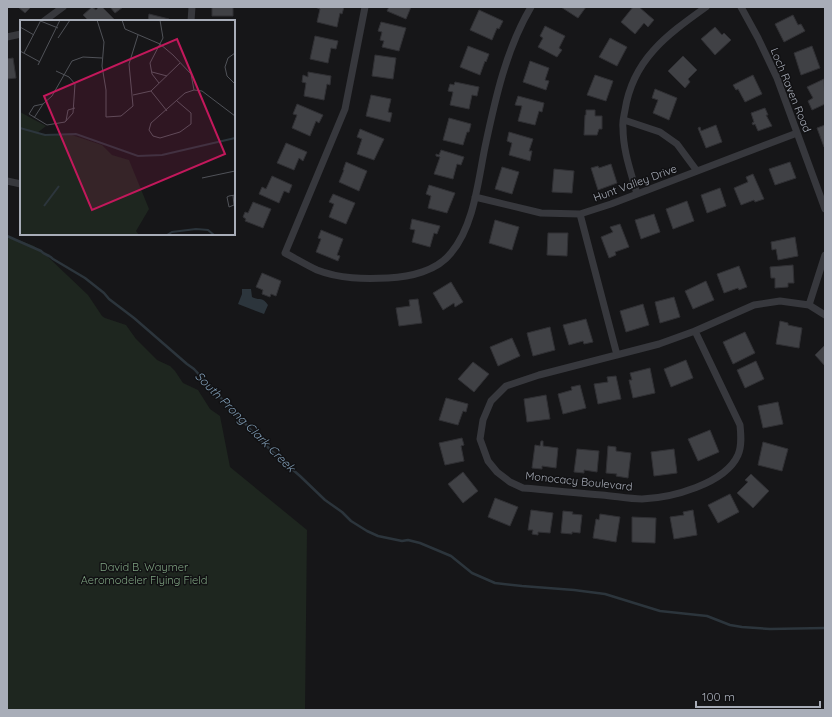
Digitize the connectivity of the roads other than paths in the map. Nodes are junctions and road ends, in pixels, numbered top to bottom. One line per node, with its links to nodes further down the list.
1 (63, 7): 7 (street)
2 (192, 7): 8 (street)
3 (365, 7): 17 (street)
4 (531, 7): 17 (street)
5 (706, 7): 11 (street)
6 (741, 7): 12 (street, Loch Raven Road)
7 (45, 20)
8 (191, 20)
9 (20, 34): 10 (street)
10 (7, 37)
11 (624, 120): 13 (street); 16 (street)
12 (796, 133): 13 (street, Hunt Valley Drive); 18 (street, Loch Raven Road)
13 (697, 171): 16 (street, Hunt Valley Drive)
14 (7, 181): 15 (street)
15 (20, 184)
16 (637, 194): 19 (street, Hunt Valley Drive)
17 (475, 198): 19 (street, Hunt Valley Drive)
18 (825, 209)
19 (580, 214): 24 (street)
20 (825, 255): 21 (street)
21 (808, 305): 22 (street, Monocacy Boulevard); 23 (street, Monocacy Boulevard)
22 (825, 315)
23 (694, 331): 24 (street, Monocacy Boulevard); 24 (street, Monocacy Boulevard)
24 (617, 355)

